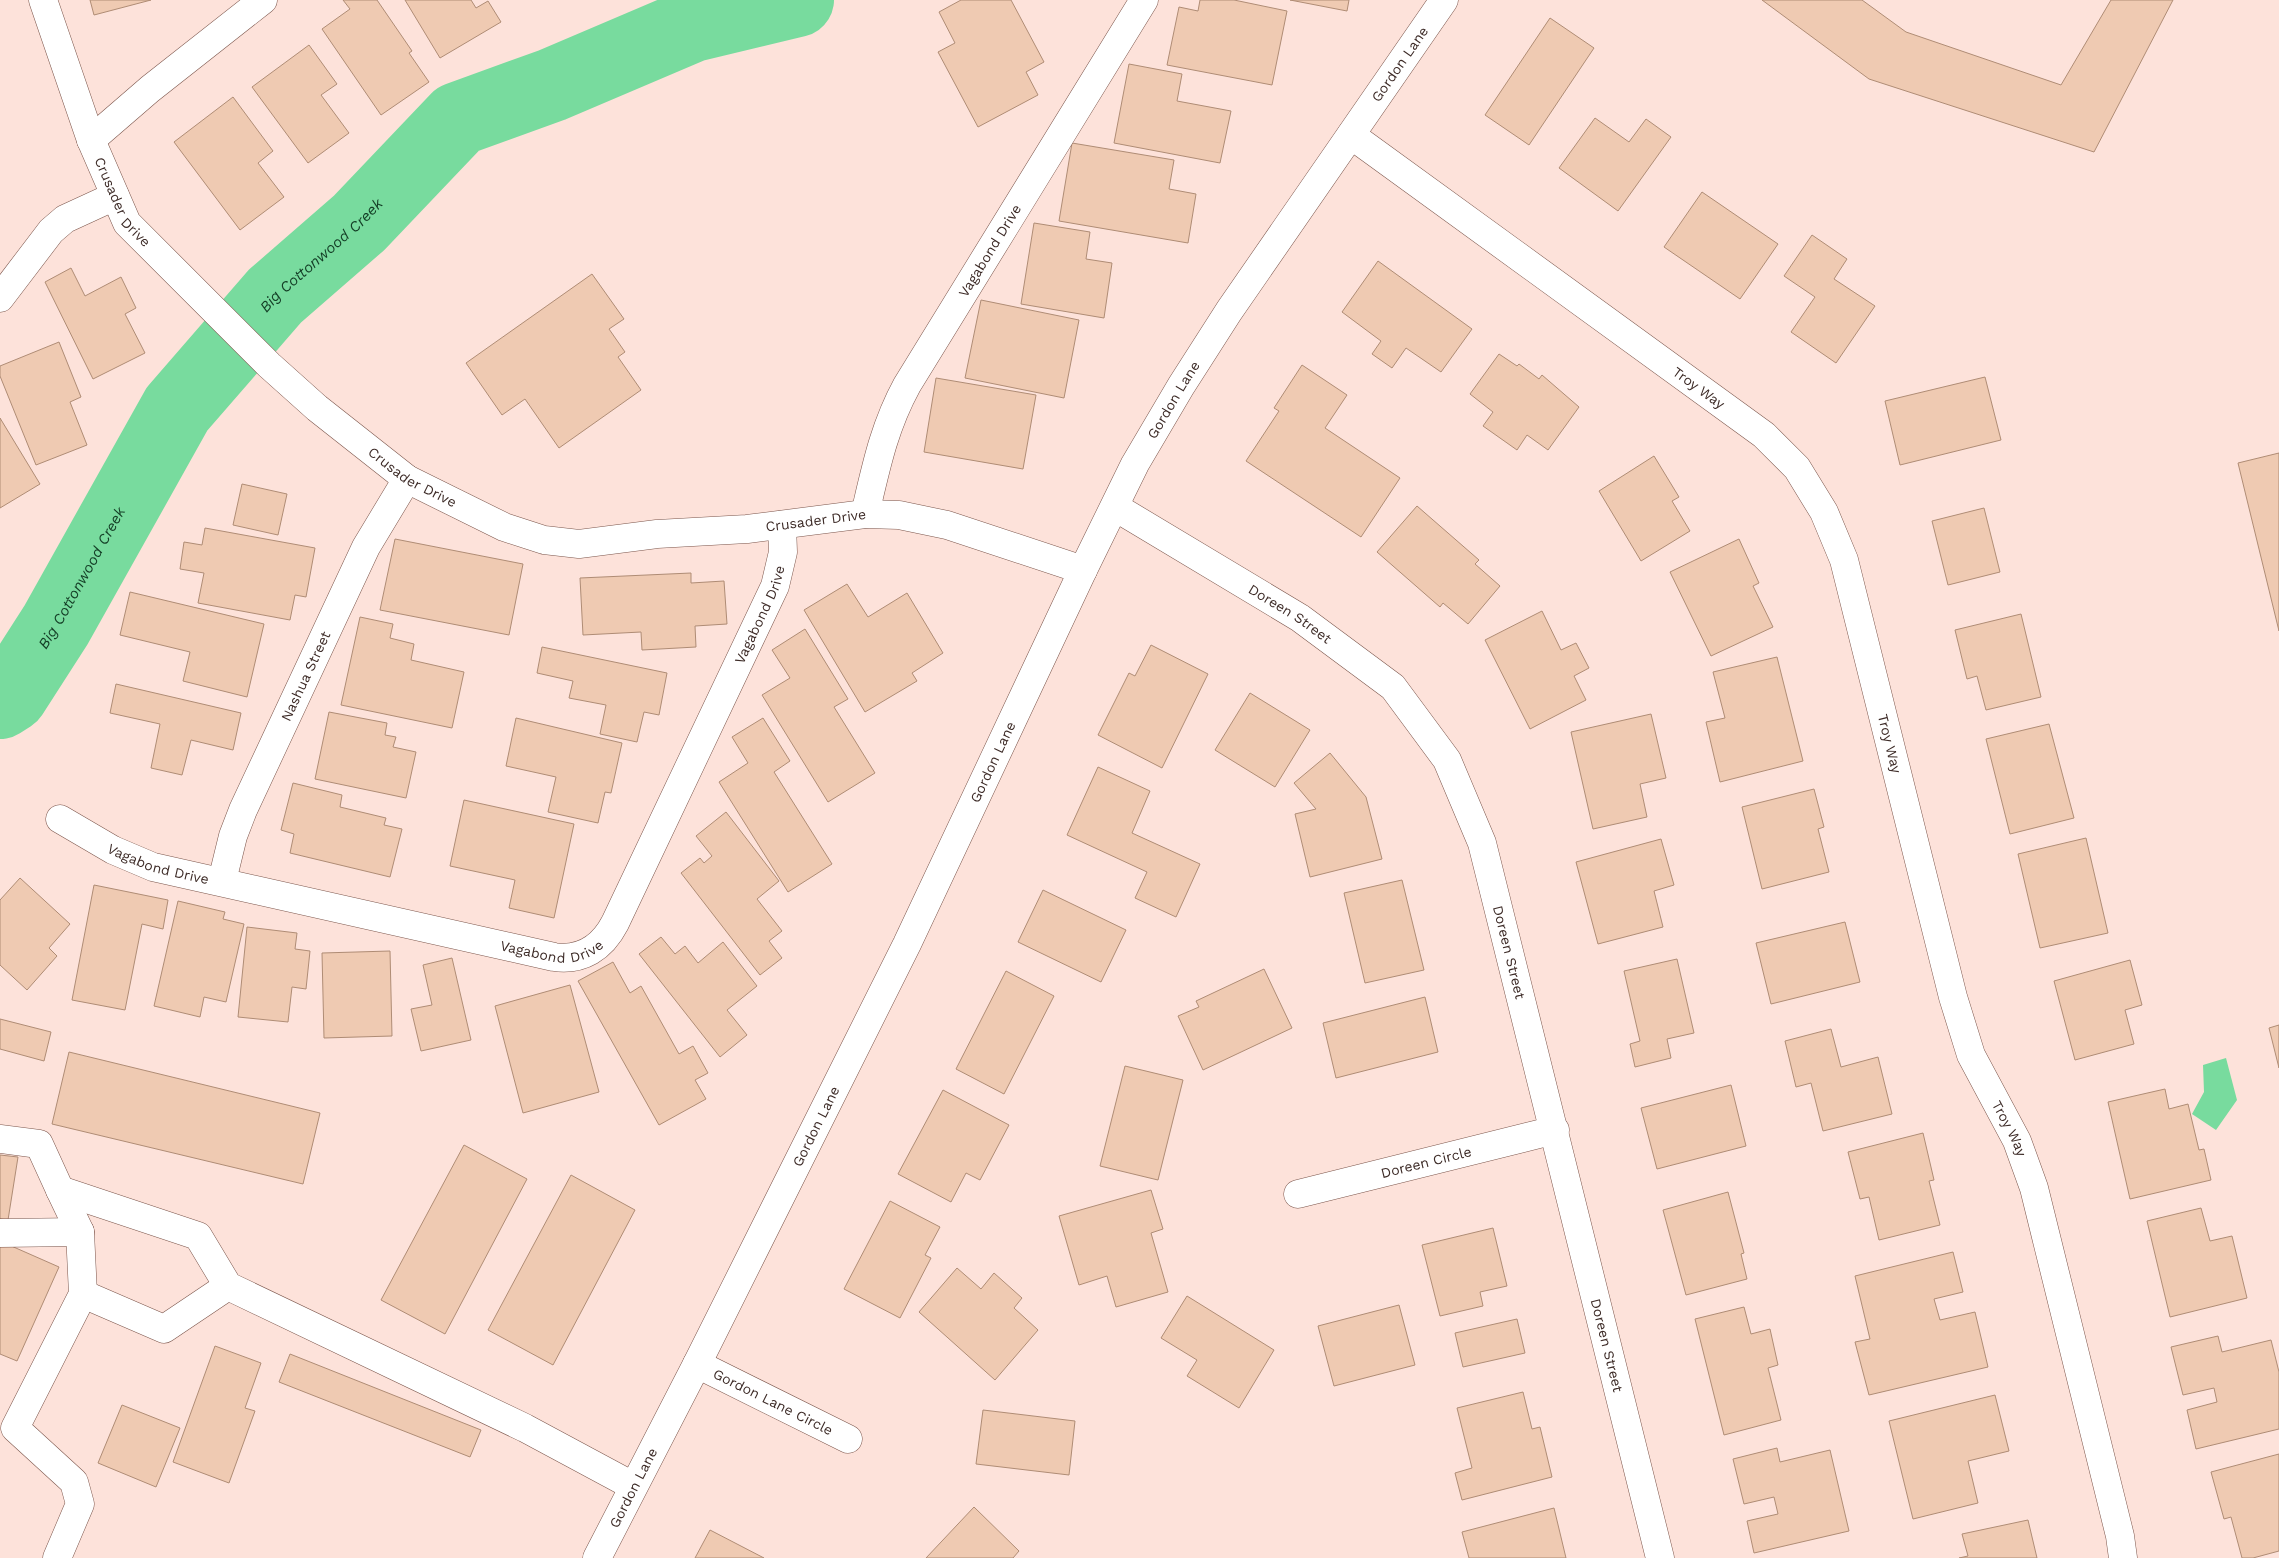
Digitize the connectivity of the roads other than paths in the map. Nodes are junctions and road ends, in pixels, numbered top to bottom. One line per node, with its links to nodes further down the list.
1 (43, 0): 6 (street)
2 (263, 0): 6 (street, Crusader Drive)
3 (1144, 0): 11 (street, Vagabond Drive)
4 (1444, 0): 5 (street, Gordon Lane)
5 (1351, 135): 10 (street, Gordon Lane); 31 (street, Troy Way)
6 (91, 140): 7 (street, Crusader Drive)
7 (115, 196): 8 (street); 9 (street, Crusader Drive)
8 (0, 298)
9 (406, 479): 12 (street, Crusader Drive); 15 (street, Nashua Street)
10 (1115, 507): 13 (street, Gordon Lane); 16 (street, Doreen Street)
11 (865, 514): 12 (street, Crusader Drive); 13 (street, Crusader Drive)
12 (782, 524): 15 (street, Vagabond Drive)
13 (1083, 570): 24 (street, Gordon Lane)
14 (60, 819): 15 (street, Vagabond Drive)
15 (222, 881)
16 (1555, 1130): 19 (street, Doreen Circle); 30 (street, Doreen Street)
17 (0, 1139): 18 (street)
18 (60, 1190): 20 (street); 22 (street)
19 (1298, 1194)
20 (80, 1232): 21 (street); 23 (street)
21 (0, 1233)
22 (228, 1286): 23 (street); 27 (street)
23 (83, 1294): 25 (street)
24 (697, 1364): 26 (street, Gordon Lane Circle); 27 (street, Gordon Lane)
25 (7, 1426): 28 (street)
26 (848, 1438)
27 (633, 1486): 29 (street, Gordon Lane)
28 (57, 1558)
29 (596, 1558)
30 (1660, 1558)
31 (2123, 1558)

